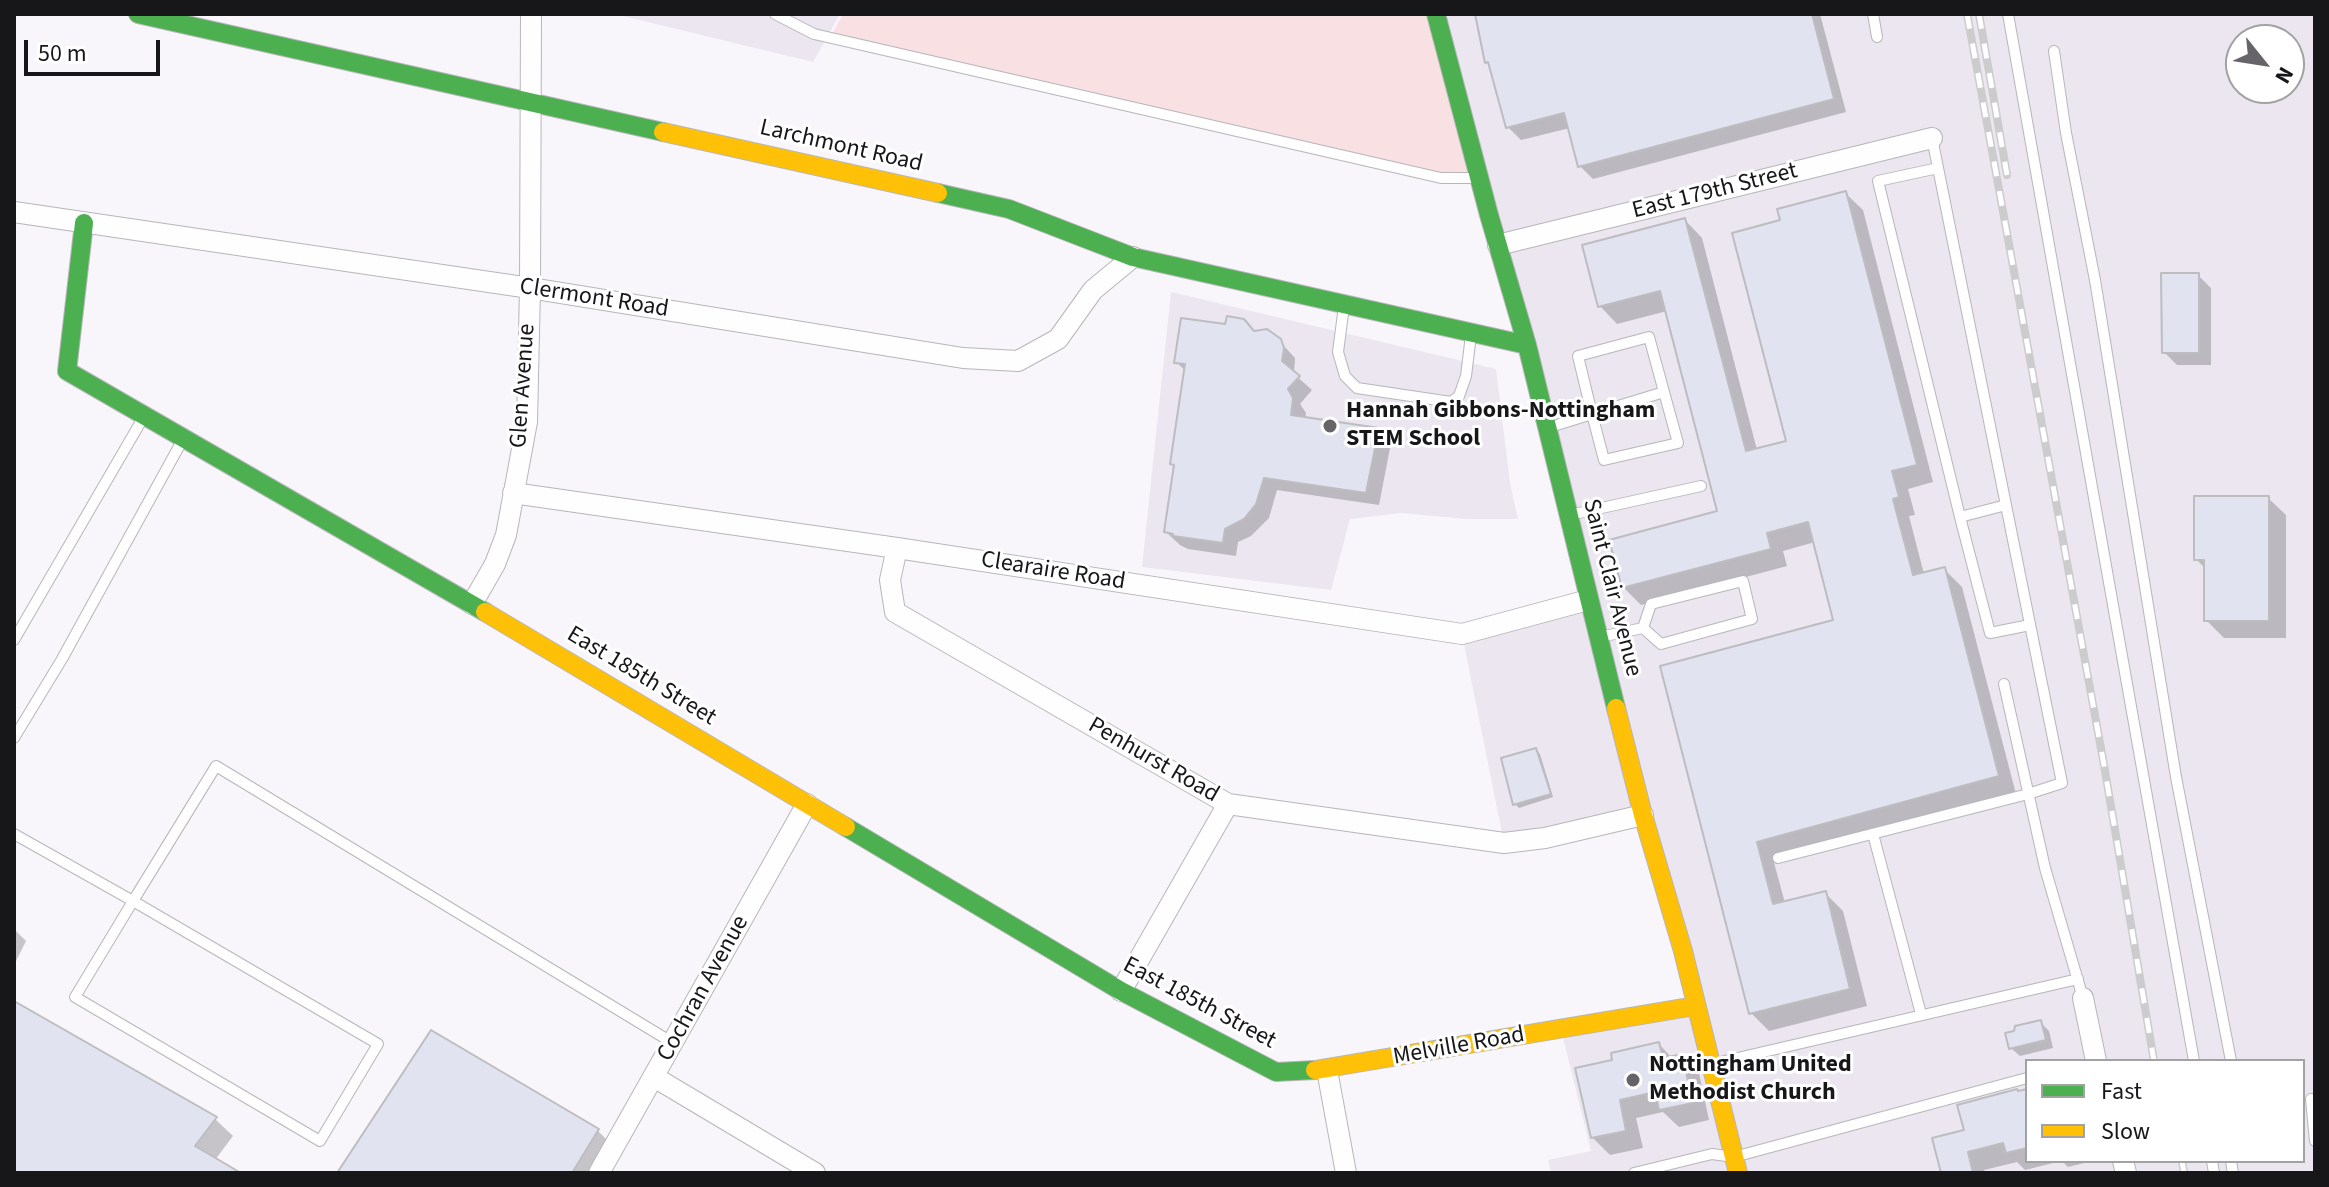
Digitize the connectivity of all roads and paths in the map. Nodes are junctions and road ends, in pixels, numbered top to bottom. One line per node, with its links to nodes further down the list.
1 (138, 14): 9 (street, Larchmont Road)
2 (531, 14): 9 (street, Glen Avenue)
3 (775, 14): 12 (lane)
4 (1436, 14): 12 (street, Saint Clair Avenue)
5 (1873, 14): 7 (lane)
6 (2008, 14): 54 (lane)
7 (1877, 37)
8 (2054, 51): 55 (lane)
9 (531, 102): 16 (street, Larchmont Road); 17 (street, Glen Avenue)
10 (1932, 138): 11 (lane); 15 (street, East 179th Street)
11 (1938, 168): 28 (lane); 30 (lane)
12 (1479, 178): 15 (street, Saint Clair Avenue)
13 (14, 212): 14 (street, Clermont Road)
14 (84, 223): 17 (street, Clermont Road); 23 (street, East 185th Street)
15 (1498, 245): 20 (street, Saint Clair Avenue)
16 (1133, 257): 17 (street, Clermont Road); 18 (street, Larchmont Road)
17 (530, 288): 27 (street, Glen Avenue)
18 (1344, 304): 19 (street, Larchmont Road); 19 (lane)
19 (1472, 332): 20 (street, Larchmont Road)
20 (1527, 345): 24 (street, Saint Clair Avenue)
21 (1664, 392): 22 (lane); 22 (lane); 22 (lane)
22 (1592, 414): 24 (lane)
23 (144, 416): 25 (street, East 185th Street); 37 (lane)
24 (1548, 428): 29 (street, Saint Clair Avenue)
25 (183, 439): 33 (street, East 185th Street); 39 (lane)
26 (1701, 486): 29 (lane)
27 (513, 493): 31 (street, Clearaire Road); 33 (street, Glen Avenue)
28 (2006, 505): 30 (lane); 34 (lane)
29 (1568, 515): 32 (street, Saint Clair Avenue)
30 (1960, 517): 34 (lane)
31 (897, 548): 32 (street, Clearaire Road); 42 (street, Penhurst Road)
32 (1588, 600): 36 (street, Saint Clair Avenue)
33 (472, 604): 41 (street, East 185th Street)
34 (2030, 625): 40 (lane)
35 (1643, 628): 35 (lane); 36 (lane)
36 (1598, 638): 43 (street, Saint Clair Avenue)
37 (14, 640)
38 (2004, 684): 40 (lane)
39 (14, 738)
40 (2028, 794): 45 (lane); 48 (lane)
41 (807, 804): 49 (street, East 185th Street); 52 (street, Cochran Avenue)
42 (1228, 804): 43 (street, Penhurst Road); 49 (street)
43 (1643, 815): 50 (street, Saint Clair Avenue)
44 (14, 834): 47 (lane)
45 (1873, 834): 46 (lane); 51 (lane)
46 (1778, 858)
47 (133, 901): 47 (lane); 52 (lane)
48 (2080, 988): 51 (lane); 53 (street)
49 (1121, 991): 57 (street, East 185th Street)
50 (1695, 1006): 56 (street, Saint Clair Avenue); 57 (street, Melville Road)
51 (1921, 1014): 56 (lane)
52 (673, 1043): 58 (street, Cochran Avenue)
53 (2096, 1059)
54 (2194, 1059)
55 (2231, 1059)
56 (1710, 1064): 62 (street, Saint Clair Avenue)
57 (1327, 1070): 65 (street)
58 (654, 1077): 63 (street, Cochran Avenue); 64 (street)
59 (2025, 1079): 62 (lane)
60 (2311, 1099): 61 (lane)
61 (2315, 1141)
62 (1736, 1165): 66 (lane)
63 (599, 1173)
64 (815, 1173)
65 (1346, 1173)
66 (1634, 1173)

